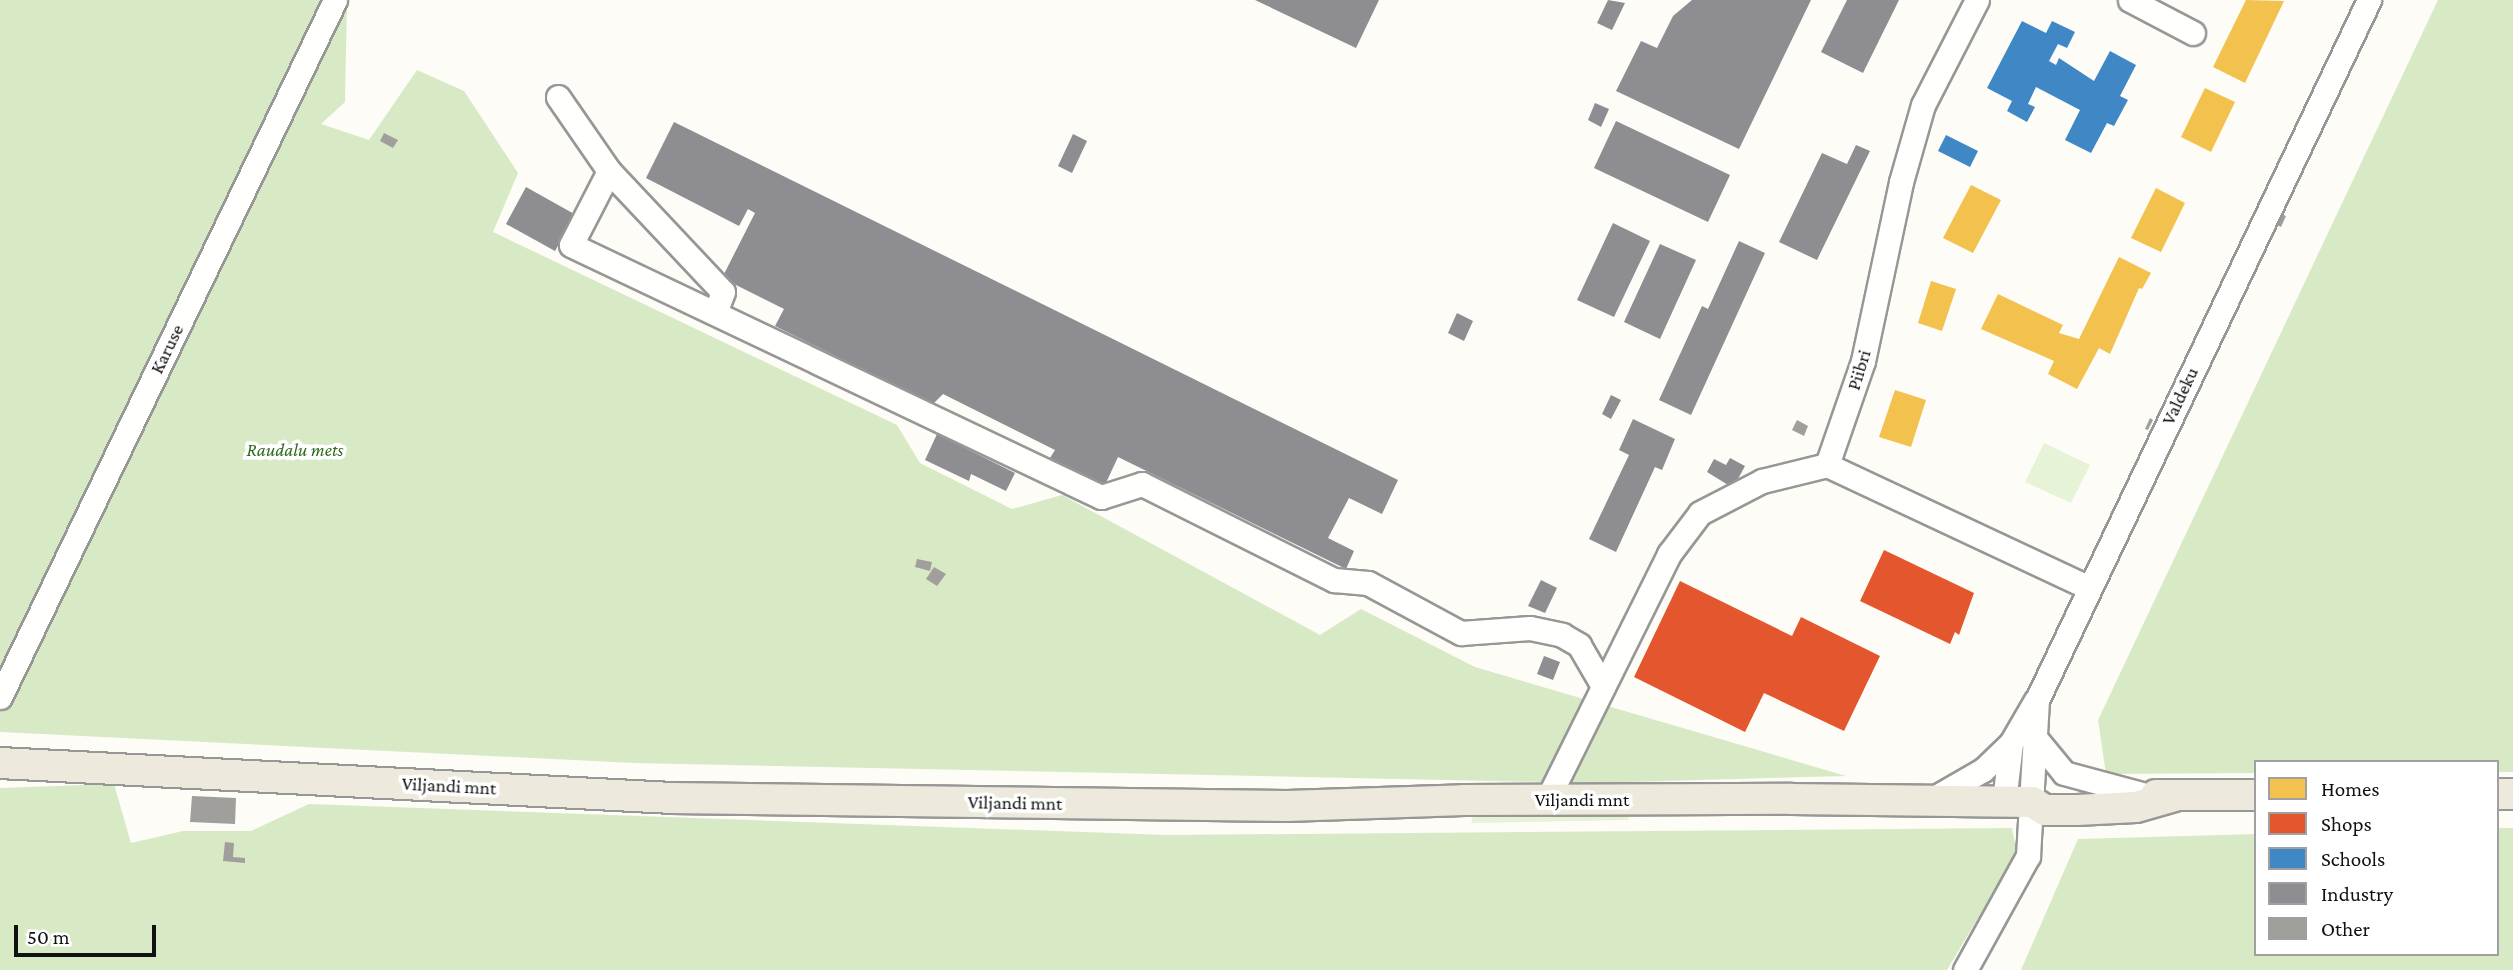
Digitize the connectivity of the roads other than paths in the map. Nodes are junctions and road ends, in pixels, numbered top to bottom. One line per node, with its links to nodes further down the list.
1 (335, 0): 12 (street, Karuse)
2 (1977, 0): 9 (street, Piibri)
3 (2130, 0): 5 (street)
4 (2369, 0): 10 (street, Valdeku)
5 (2193, 33)
6 (558, 97): 7 (street)
7 (610, 171): 8 (street); 8 (street)
8 (715, 313): 11 (street)
9 (1827, 466): 10 (street); 11 (street)
10 (2090, 588): 13 (street, Valdeku)
11 (1603, 687): 20 (street)
12 (0, 697)
13 (2037, 700): 14 (street, Valdeku); 15 (street)
14 (2032, 734): 17 (street); 22 (street, Valdeku)
15 (2011, 743): 21 (street); 22 (street)
16 (0, 762): 20 (main road, Viljandi mnt)
17 (2142, 794): 19 (main road, Viljandi mnt); 22 (main road, Viljandi mnt)
18 (2254, 795): 19 (main road, Viljandi mnt)
19 (2174, 796): 22 (main road, Viljandi mnt)
20 (1547, 800): 21 (main road, Viljandi mnt)
21 (1929, 801): 22 (main road, Viljandi mnt)
22 (2018, 801): 23 (street)
23 (1965, 970)

